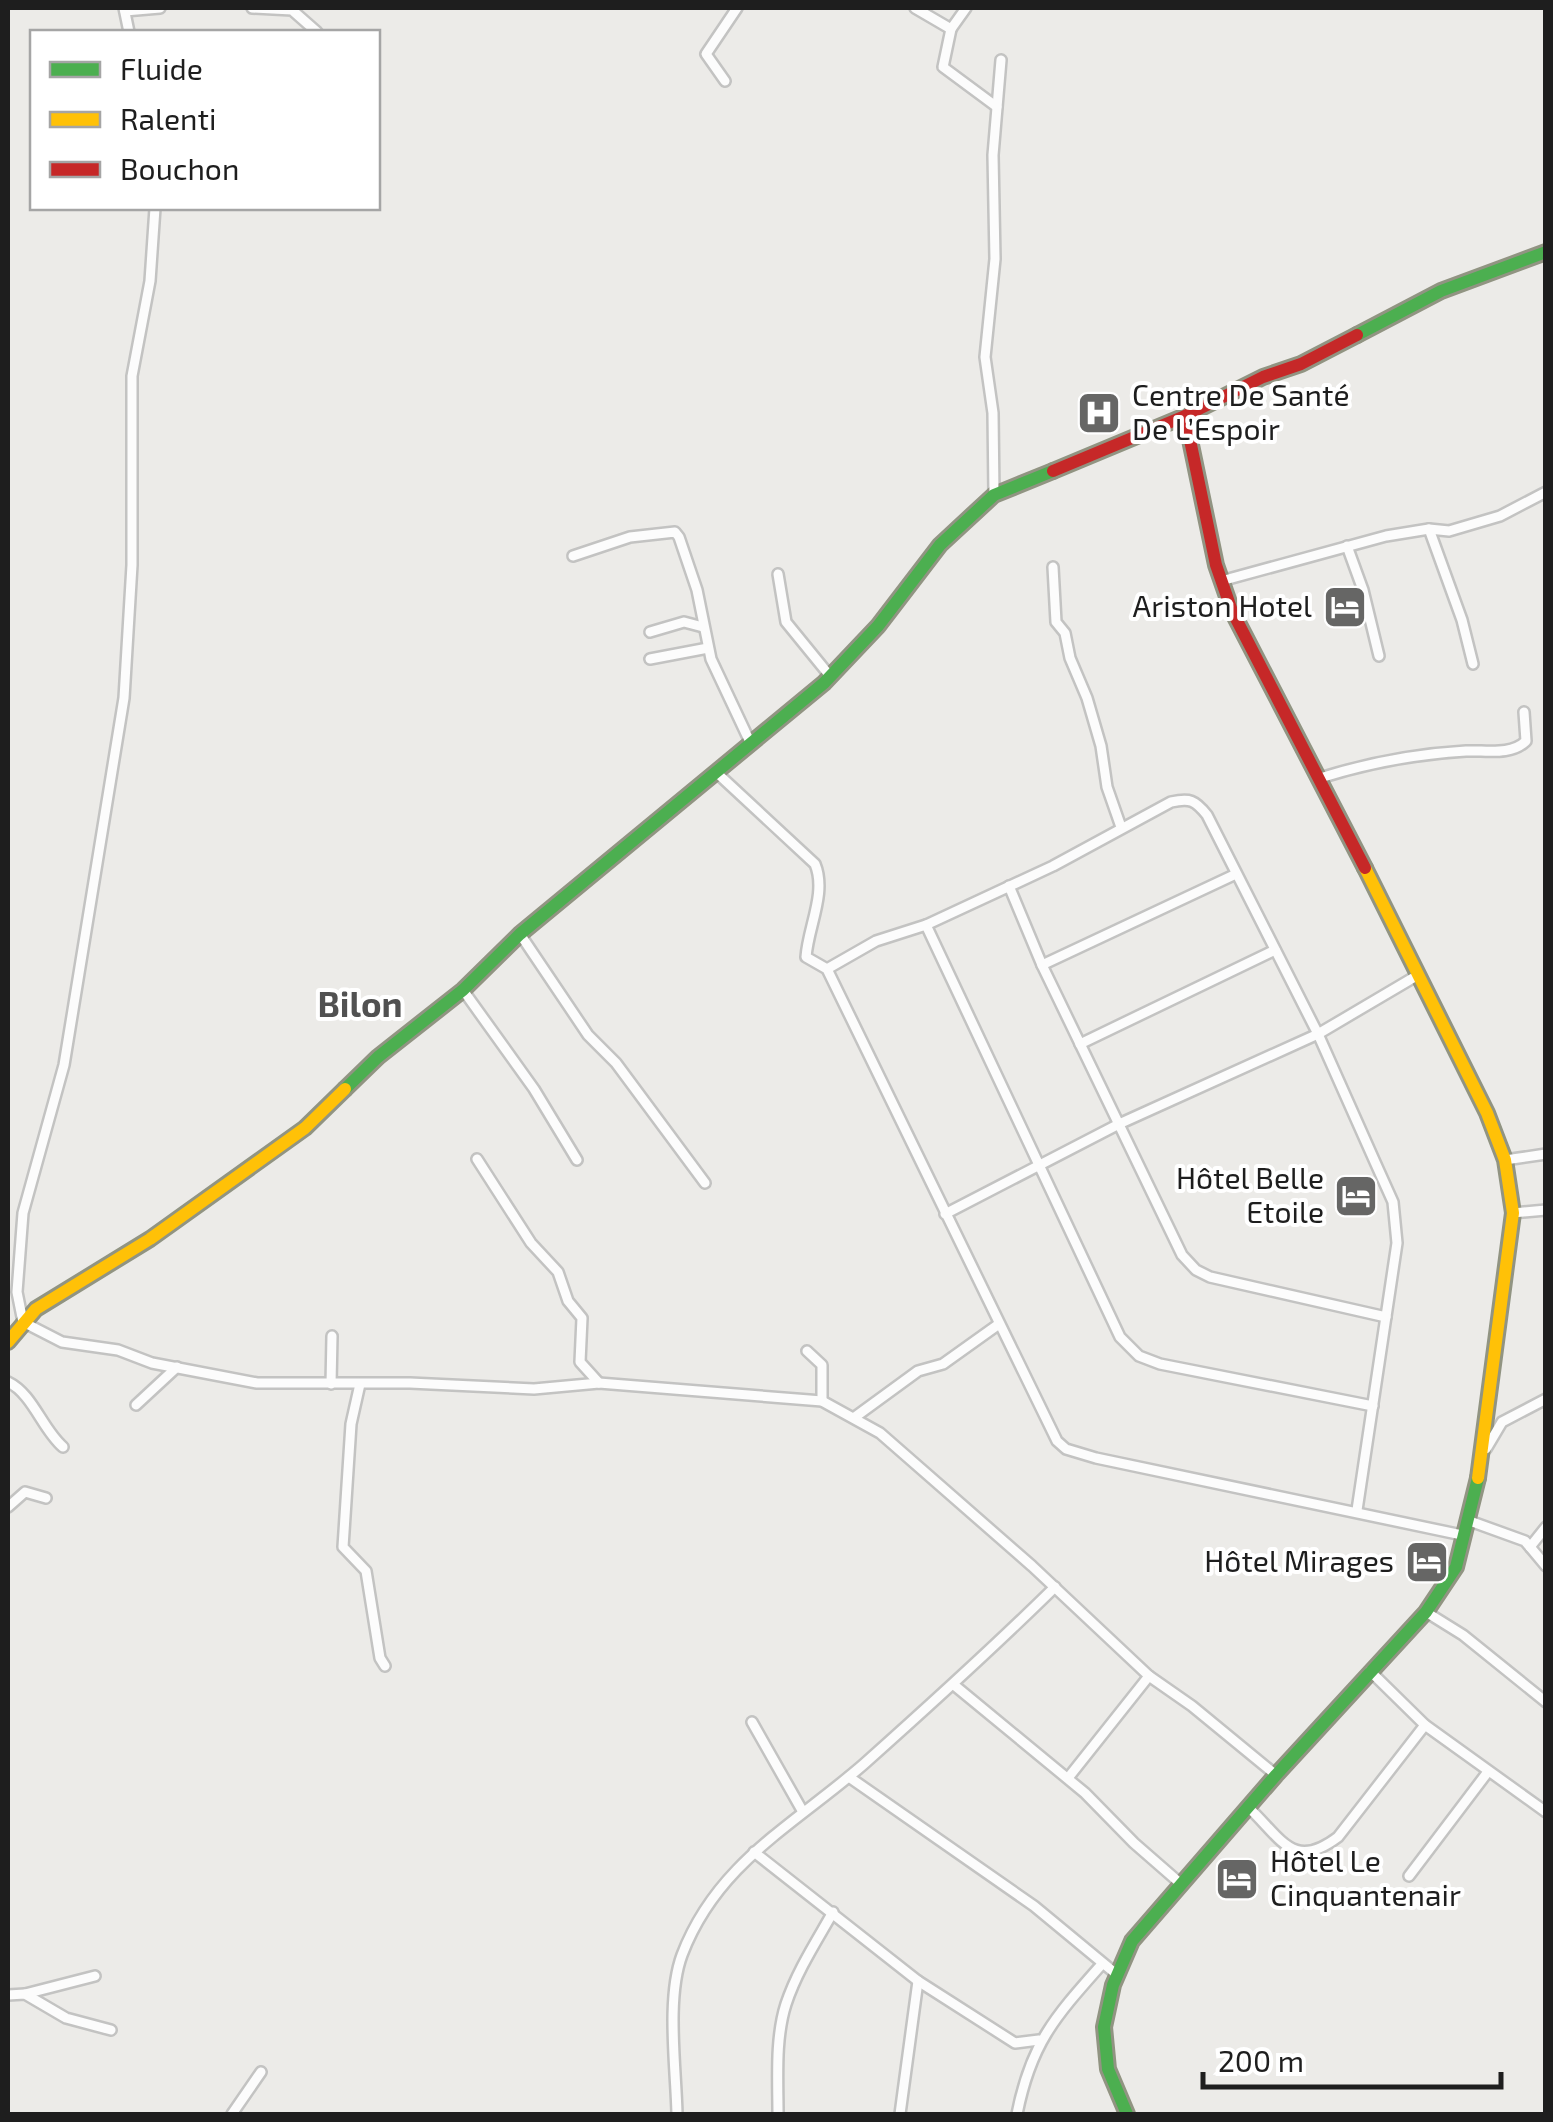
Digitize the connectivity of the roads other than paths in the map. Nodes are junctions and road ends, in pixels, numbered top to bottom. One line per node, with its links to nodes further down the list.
1 (160, 8): 6 (street)
2 (252, 8): 7 (street)
3 (736, 8): 10 (street)
4 (915, 8): 8 (street)
5 (966, 8): 8 (street)
6 (124, 9)
7 (315, 30)
8 (951, 30): 11 (street)
9 (1001, 60): 11 (street)
10 (725, 81)
11 (997, 107): 16 (street)
12 (154, 210): 57 (street)
13 (1545, 253): 14 (street)
14 (1185, 416): 16 (street); 22 (street)
15 (1546, 492): 17 (street)
16 (994, 495): 29 (street)
17 (1428, 530): 18 (street); 28 (street)
18 (1348, 546): 22 (street); 26 (street)
19 (573, 556): 23 (street)
20 (1053, 567): 34 (street)
21 (778, 574): 29 (street)
22 (1221, 581): 33 (street)
23 (703, 626): 24 (street); 25 (street)
24 (650, 632)
25 (708, 648): 27 (street); 31 (street)
26 (1378, 656)
27 (650, 659)
28 (1474, 664)
29 (830, 676): 31 (street)
30 (1524, 712): 33 (street)
31 (751, 744): 32 (street)
32 (716, 772): 38 (street); 41 (street)
33 (1320, 778): 42 (street)
34 (1121, 827): 35 (street); 36 (street)
35 (1236, 874): 39 (street); 40 (street)
36 (1010, 886): 37 (street); 40 (street)
37 (926, 925): 41 (street); 51 (street)
38 (520, 934): 43 (street); 52 (street)
39 (1274, 950): 44 (street); 45 (street)
40 (1042, 966): 45 (street)
41 (827, 968): 55 (street)
42 (1418, 975): 44 (street); 50 (street)
43 (462, 990): 49 (street); 57 (street)
44 (1318, 1034): 46 (street); 56 (street)
45 (1080, 1044): 46 (street)
46 (1119, 1124): 51 (street); 56 (street)
47 (1546, 1154): 50 (street)
48 (477, 1159): 64 (street)
49 (577, 1160)
50 (1505, 1160): 54 (street)
51 (1040, 1163): 55 (street); 70 (street)
52 (705, 1183)
53 (1546, 1210): 54 (street)
54 (1513, 1213): 73 (street)
55 (946, 1214): 58 (street)
56 (1386, 1318): 70 (street)
57 (23, 1322): 60 (street); 62 (street)
58 (999, 1324): 71 (street); 76 (street)
59 (332, 1336): 65 (street)
60 (8, 1342)
61 (807, 1352): 68 (street)
62 (177, 1367): 65 (street); 69 (street)
63 (8, 1382): 72 (street)
64 (599, 1383): 66 (street); 68 (street)
65 (331, 1384): 66 (street)
66 (360, 1384): 84 (street)
67 (1546, 1399): 73 (street)
68 (822, 1402): 71 (street)
69 (136, 1405)
70 (1372, 1406): 76 (street)
71 (855, 1417): 82 (street)
72 (63, 1447)
73 (1483, 1456): 77 (street)
74 (46, 1498): 75 (street)
75 (8, 1507)
76 (1357, 1510): 79 (street)
77 (1468, 1520): 79 (street); 80 (street)
78 (1546, 1526): 80 (street)
79 (1462, 1535): 83 (street)
80 (1530, 1547): 81 (street)
81 (1546, 1566)
82 (1055, 1587): 86 (street); 87 (street)
83 (1426, 1612): 85 (street); 88 (street)
84 (385, 1666)
85 (1370, 1672): 90 (street); 92 (street)
86 (1149, 1676): 92 (street); 94 (street)
87 (954, 1685): 93 (street); 94 (street)
88 (1546, 1702)
89 (752, 1722): 96 (street)
90 (1425, 1725): 91 (street); 95 (street)
91 (1487, 1773): 97 (street); 99 (street)
92 (1276, 1775): 95 (street)
93 (849, 1777): 96 (street); 102 (street)
94 (1068, 1778): 100 (street)
95 (1248, 1807): 100 (street)
96 (802, 1812): 98 (street)
97 (1546, 1812)
98 (754, 1852): 101 (street); 114 (street)
99 (1409, 1876)
100 (1181, 1884): 103 (street)
101 (833, 1912): 105 (street); 115 (street)
102 (1102, 1964): 103 (street); 109 (street)
103 (1115, 1973): 118 (street)
104 (95, 1976): 107 (street)
105 (918, 1981): 110 (street); 116 (street)
106 (8, 1994): 107 (street)
107 (25, 1994): 108 (street)
108 (110, 2030)
109 (1039, 2040): 110 (street); 111 (street)
110 (1016, 2043): 111 (street)
111 (1028, 2065): 117 (street)
112 (261, 2072): 113 (street)
113 (232, 2114)
114 (677, 2114)
115 (778, 2114)
116 (900, 2114)
117 (1017, 2114)
118 (1127, 2114)

